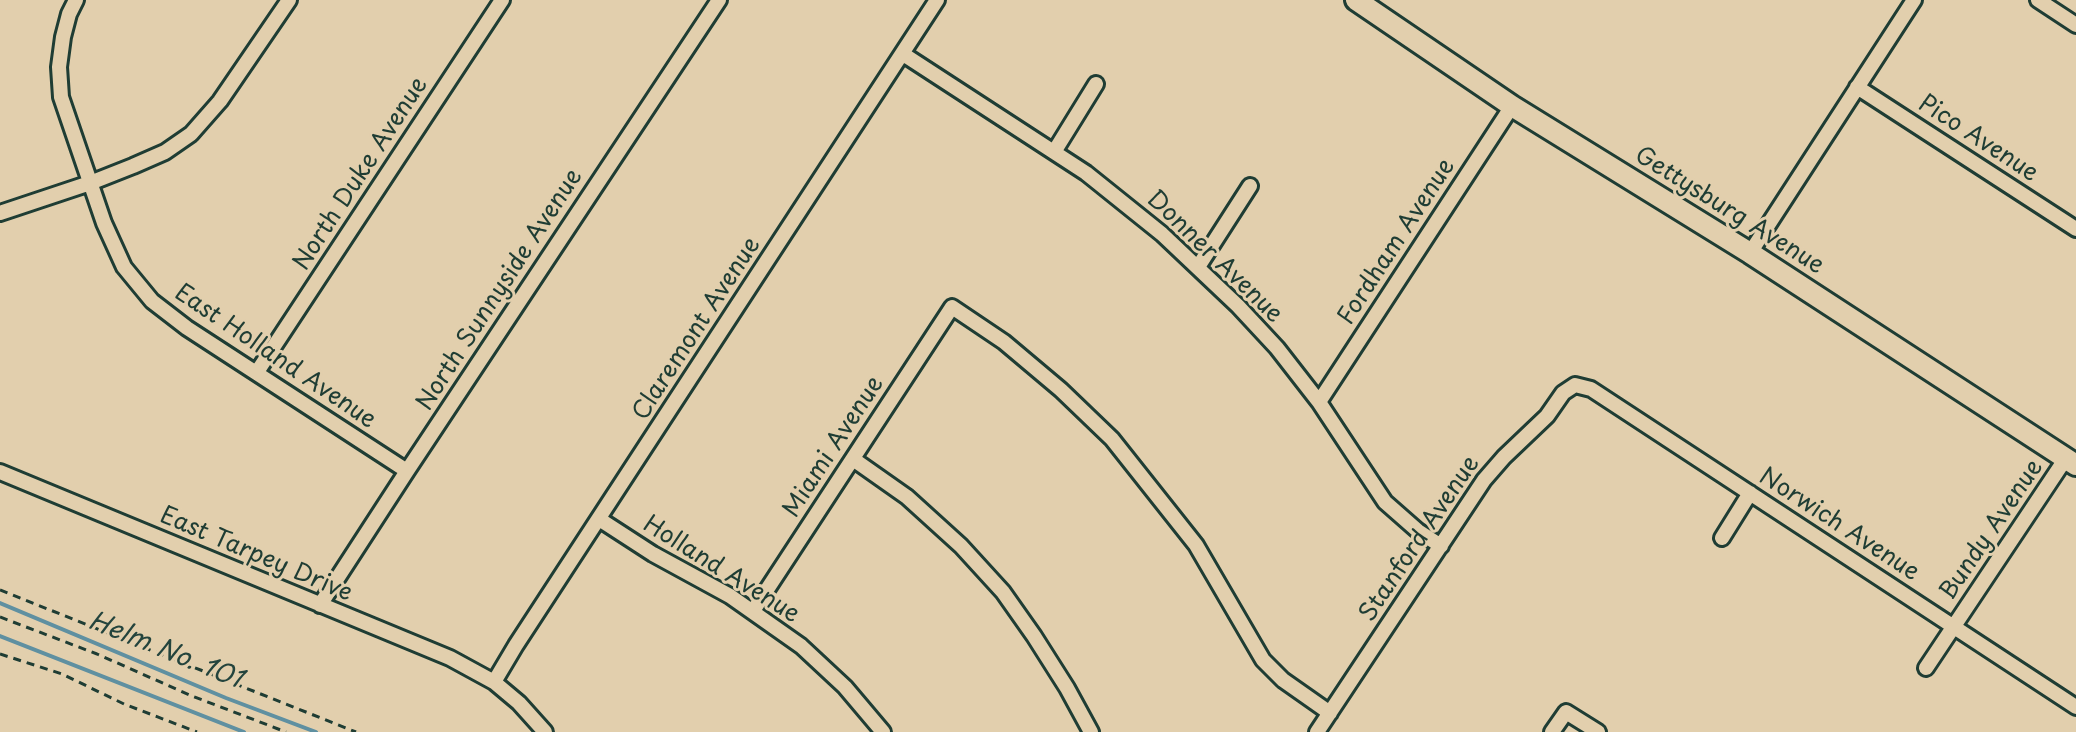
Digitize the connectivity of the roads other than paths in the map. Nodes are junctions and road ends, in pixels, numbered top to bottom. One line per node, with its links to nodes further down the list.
1 (76, 0): 15 (street, East Holland Avenue)
2 (289, 0): 15 (street)
3 (502, 0): 21 (street, North Duke Avenue)
4 (719, 0): 26 (street, North Sunnyside Avenue)
5 (937, 0): 10 (street, Claremont Avenue)
6 (1356, 0): 13 (street, Gettysburg Avenue)
7 (1914, 0): 12 (street)
8 (2038, 0): 9 (street)
9 (2076, 25)
10 (903, 54): 14 (street, Donner Avenue); 29 (street, Claremont Avenue)
11 (1096, 84): 14 (street)
12 (1857, 87): 18 (street, Pico Avenue); 19 (street)
13 (1512, 106): 19 (street, Gettysburg Avenue); 23 (street, Fordham Avenue)
14 (1054, 152): 20 (street, Donner Avenue)
15 (90, 183): 17 (street); 21 (street, East Holland Avenue)
16 (1250, 186): 20 (street)
17 (0, 213)
18 (2076, 229)
19 (1750, 253): 25 (street, Gettysburg Avenue)
20 (1198, 267): 23 (street, Donner Avenue)
21 (257, 372): 26 (street, East Holland Avenue)
22 (1575, 385): 28 (street, Norwich Avenue); 31 (street, Stanford Avenue)
23 (1319, 402): 31 (street, Donner Avenue)
24 (853, 459): 33 (street, Miami Avenue); 38 (street, Miami Avenue); 41 (street)
25 (2071, 462): 34 (street, Bundy Avenue)
26 (407, 471): 32 (street, North Sunnyside Avenue)
27 (0, 472): 32 (street, East Tarpey Drive)
28 (1750, 493): 30 (street); 34 (street, Norwich Avenue)
29 (599, 519): 33 (street, Holland Avenue); 36 (street, Claremont Avenue)
30 (1722, 538)
31 (1441, 546): 38 (street, Stanford Avenue)
32 (320, 605): 36 (street, East Tarpey Drive)
33 (753, 611): 40 (street, Holland Avenue)
34 (1954, 626): 35 (street, Bundy Avenue); 37 (street, Norwich Avenue)
35 (1926, 668)
36 (494, 682): 39 (street, East Tarpey Drive)
37 (2076, 707)
38 (1330, 713): 42 (street, Stanford Avenue)
39 (545, 732)
40 (883, 732)
41 (1091, 732)
42 (1317, 732)
43 (1552, 732): 44 (street)
44 (1598, 732)

